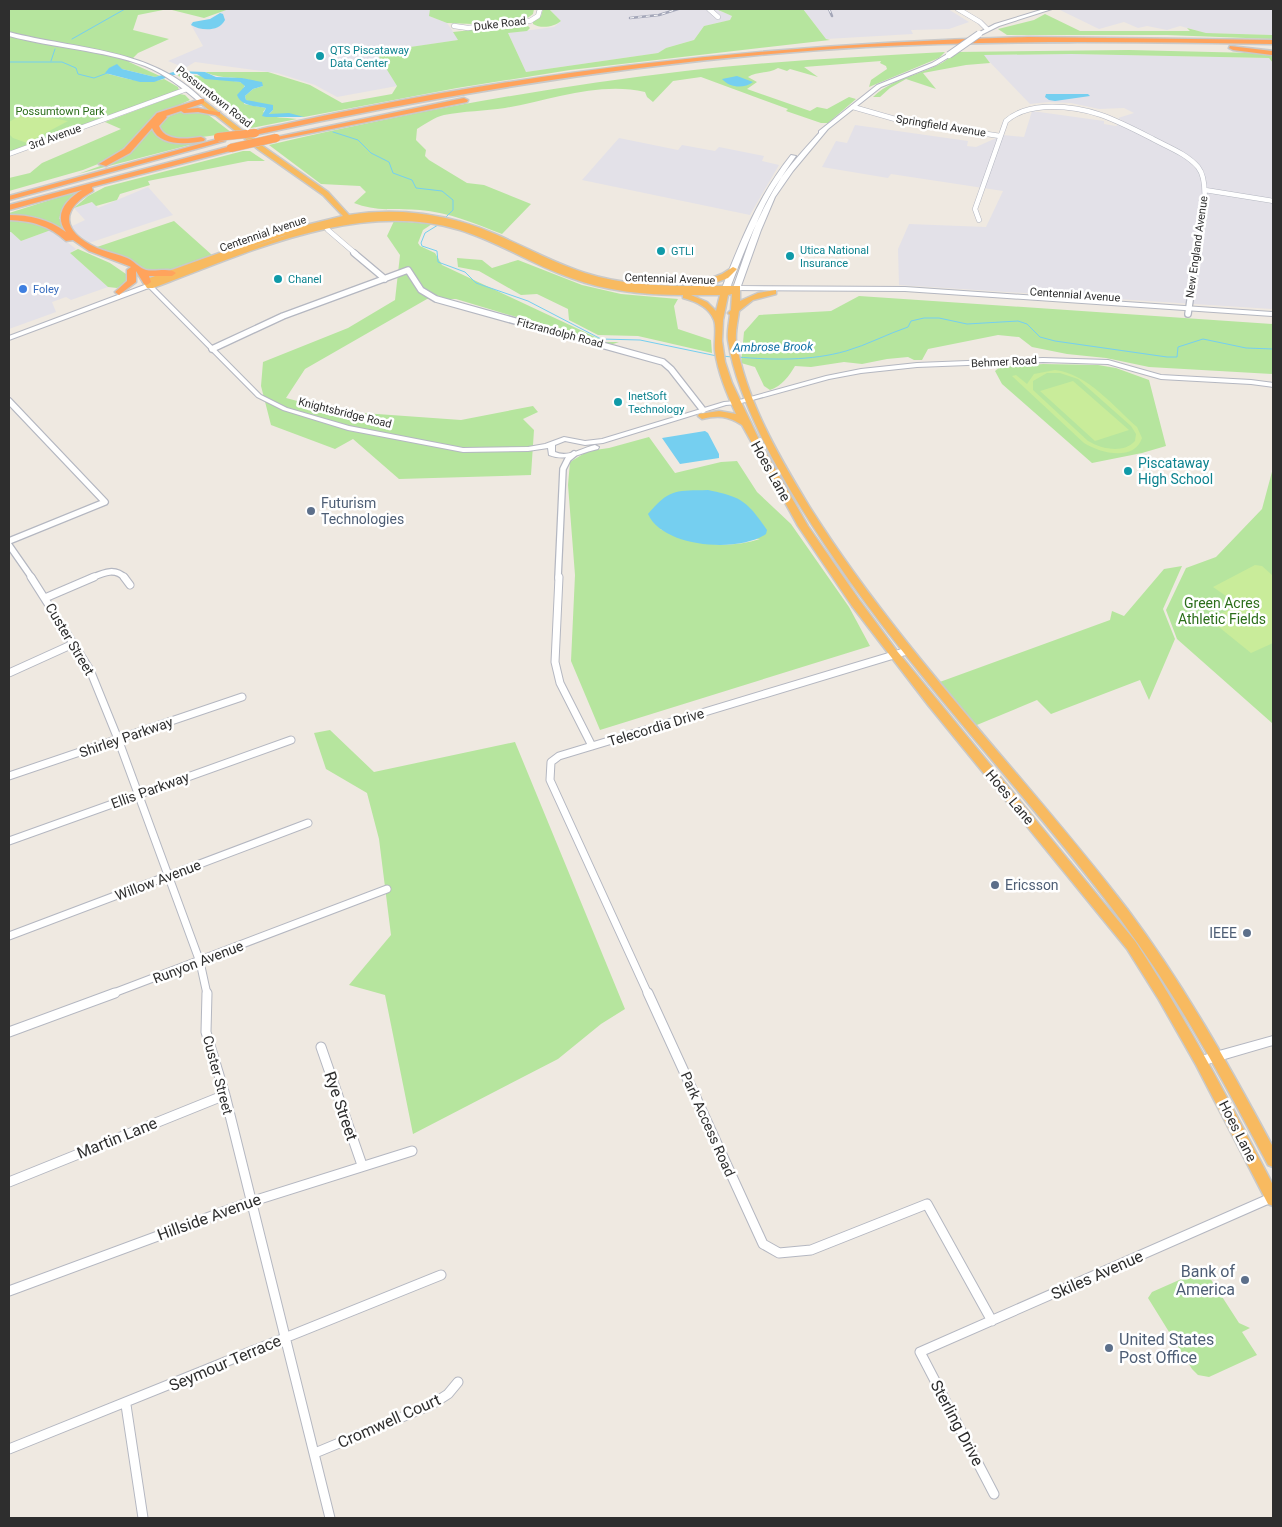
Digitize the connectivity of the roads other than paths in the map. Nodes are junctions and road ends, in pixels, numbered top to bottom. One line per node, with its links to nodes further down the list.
1 (540, 9): 8 (street, Duke Road)
2 (709, 9): 5 (street)
3 (958, 9): 6 (street)
4 (1048, 9): 7 (main road)
5 (718, 17)
6 (980, 22): 7 (street); 9 (street)
7 (997, 25): 9 (main road)
8 (454, 26)
9 (987, 29): 15 (main road, bridge)
10 (9, 34): 13 (main road, Possumtown Road)
11 (1273, 42): 20 (highway, bridge)
12 (1273, 52): 22 (highway, bridge)
13 (186, 89): 14 (main road, Possumtown Road); 21 (street, 3rd Avenue)
14 (202, 102): 16 (highway); 17 (highway, Possumtown Road); 24 (highway)
15 (853, 107): 18 (main road); 19 (street, Springfield Avenue)
16 (176, 112): 17 (highway); 20 (highway)
17 (217, 114): 25 (highway, Possumtown Road)
18 (826, 130): 35 (main road); 37 (main road)
19 (1000, 136): 23 (street, New England Avenue); 31 (street, New England Avenue)
20 (220, 139): 24 (highway)
21 (9, 154)
22 (130, 174): 27 (highway); 36 (highway)
23 (1205, 190): 26 (street); 47 (street, New England Avenue)
24 (9, 196)
25 (334, 201): 28 (highway); 30 (highway, Possumtown Road); 34 (highway)
26 (1273, 201)
27 (9, 208)
28 (387, 214): 30 (highway, Centennial Avenue); 32 (highway, Centennial Avenue)
29 (9, 218): 36 (highway)
30 (348, 219): 32 (highway, Centennial Avenue); 33 (highway, Centennial Avenue); 34 (highway, Centennial Avenue)
31 (978, 220)
32 (441, 221): 41 (highway, Centennial Avenue); 46 (highway, Centennial Avenue)
33 (325, 225): 39 (street); 40 (highway, Centennial Avenue)
34 (297, 228): 38 (highway, Centennial Avenue)
35 (733, 269): 41 (highway); 42 (main road)
36 (136, 271): 38 (highway); 40 (highway); 45 (highway)
37 (743, 272): 43 (main road); 44 (main road)
38 (172, 273): 40 (highway, Centennial Avenue)
39 (386, 278): 54 (street); 59 (street, Fitzrandolph Road)
40 (148, 284): 45 (main road, Centennial Avenue); 53 (main road, Centennial Avenue); 54 (street, Knightsbridge Road)
41 (687, 288): 42 (highway, Centennial Avenue)
42 (725, 290): 43 (highway, Centennial Avenue); 46 (highway, Centennial Avenue); 50 (highway, Hoes Lane)
43 (736, 290): 44 (main road, Centennial Avenue); 49 (highway, Hoes Lane)
44 (773, 290): 47 (main road, Centennial Avenue); 49 (highway)
45 (120, 292): 52 (main road, Centennial Avenue)
46 (664, 292): 50 (highway)
47 (1188, 311): 48 (main road, Centennial Avenue); 51 (main road, Centennial Avenue)
48 (1273, 314)
49 (732, 315): 56 (highway, Hoes Lane)
50 (717, 319): 58 (highway, Hoes Lane)
51 (1273, 320)
52 (9, 332)
53 (9, 338)
54 (212, 349): 62 (street, Knightsbridge Road)
55 (1273, 385): 56 (street, Behmer Road)
56 (747, 400): 58 (street, Behmer Road); 69 (highway, Hoes Lane)
57 (9, 401): 65 (street)
58 (736, 403): 59 (street); 60 (highway, Hoes Lane)
59 (702, 413): 60 (highway); 61 (street); 63 (street)
60 (746, 424): 70 (highway, Hoes Lane)
61 (576, 441): 62 (street); 63 (street)
62 (553, 451): 63 (street); 64 (street)
63 (576, 453): 64 (street)
64 (563, 469): 75 (street, Telecordia Drive)
65 (9, 543): 67 (street, Custer Street)
66 (130, 585): 67 (street)
67 (45, 598): 68 (street, Custer Street)
68 (73, 644): 71 (street); 73 (street, Custer Street)
69 (907, 651): 70 (street, Telecordia Drive); 87 (highway, Hoes Lane)
70 (895, 654): 75 (street, Telecordia Drive); 88 (highway, Hoes Lane)
71 (9, 673)
72 (242, 697): 73 (street, Shirley Parkway)
73 (118, 739): 76 (street, Shirley Parkway); 77 (street, Custer Street)
74 (291, 740): 77 (street, Ellis Parkway)
75 (592, 746): 98 (street, Park Access Road)
76 (9, 776)
77 (137, 795): 79 (street, Ellis Parkway); 80 (street, Custer Street)
78 (308, 823): 80 (street, Willow Avenue)
79 (9, 841)
80 (167, 876): 82 (street, Willow Avenue); 83 (street, Custer Street)
81 (387, 889): 83 (street, Runyon Avenue)
82 (9, 936)
83 (200, 962): 84 (street, Runyon Avenue); 89 (street, Custer Street)
84 (9, 1032)
85 (1273, 1040): 87 (street)
86 (321, 1047): 92 (street, Rye Street)
87 (1216, 1056): 88 (street); 91 (highway, Hoes Lane)
88 (1202, 1061): 94 (highway, Hoes Lane)
89 (225, 1095): 93 (street, Martin Lane); 95 (street, Custer Street)
90 (412, 1151): 92 (street, Hillside Avenue)
91 (1273, 1160)
92 (362, 1165): 95 (street, Hillside Avenue)
93 (9, 1182)
94 (1273, 1198): 98 (street, Skiles Avenue)
95 (250, 1202): 97 (street, Hillside Avenue); 99 (street, Custer Street)
96 (441, 1276): 99 (street, Seymour Terrace)
97 (9, 1291)
98 (992, 1321): 100 (street, Skiles Avenue)
99 (286, 1337): 102 (street, Seymour Terrace); 104 (street, Custer Street)
100 (920, 1352): 105 (street, Sterling Drive)
101 (458, 1382): 104 (street, Cromwell Court)
102 (126, 1405): 103 (street, Seymour Terrace); 106 (street)
103 (9, 1449)
104 (315, 1453): 107 (street, Custer Street)
105 (994, 1494)
106 (143, 1518)
107 (330, 1518)

